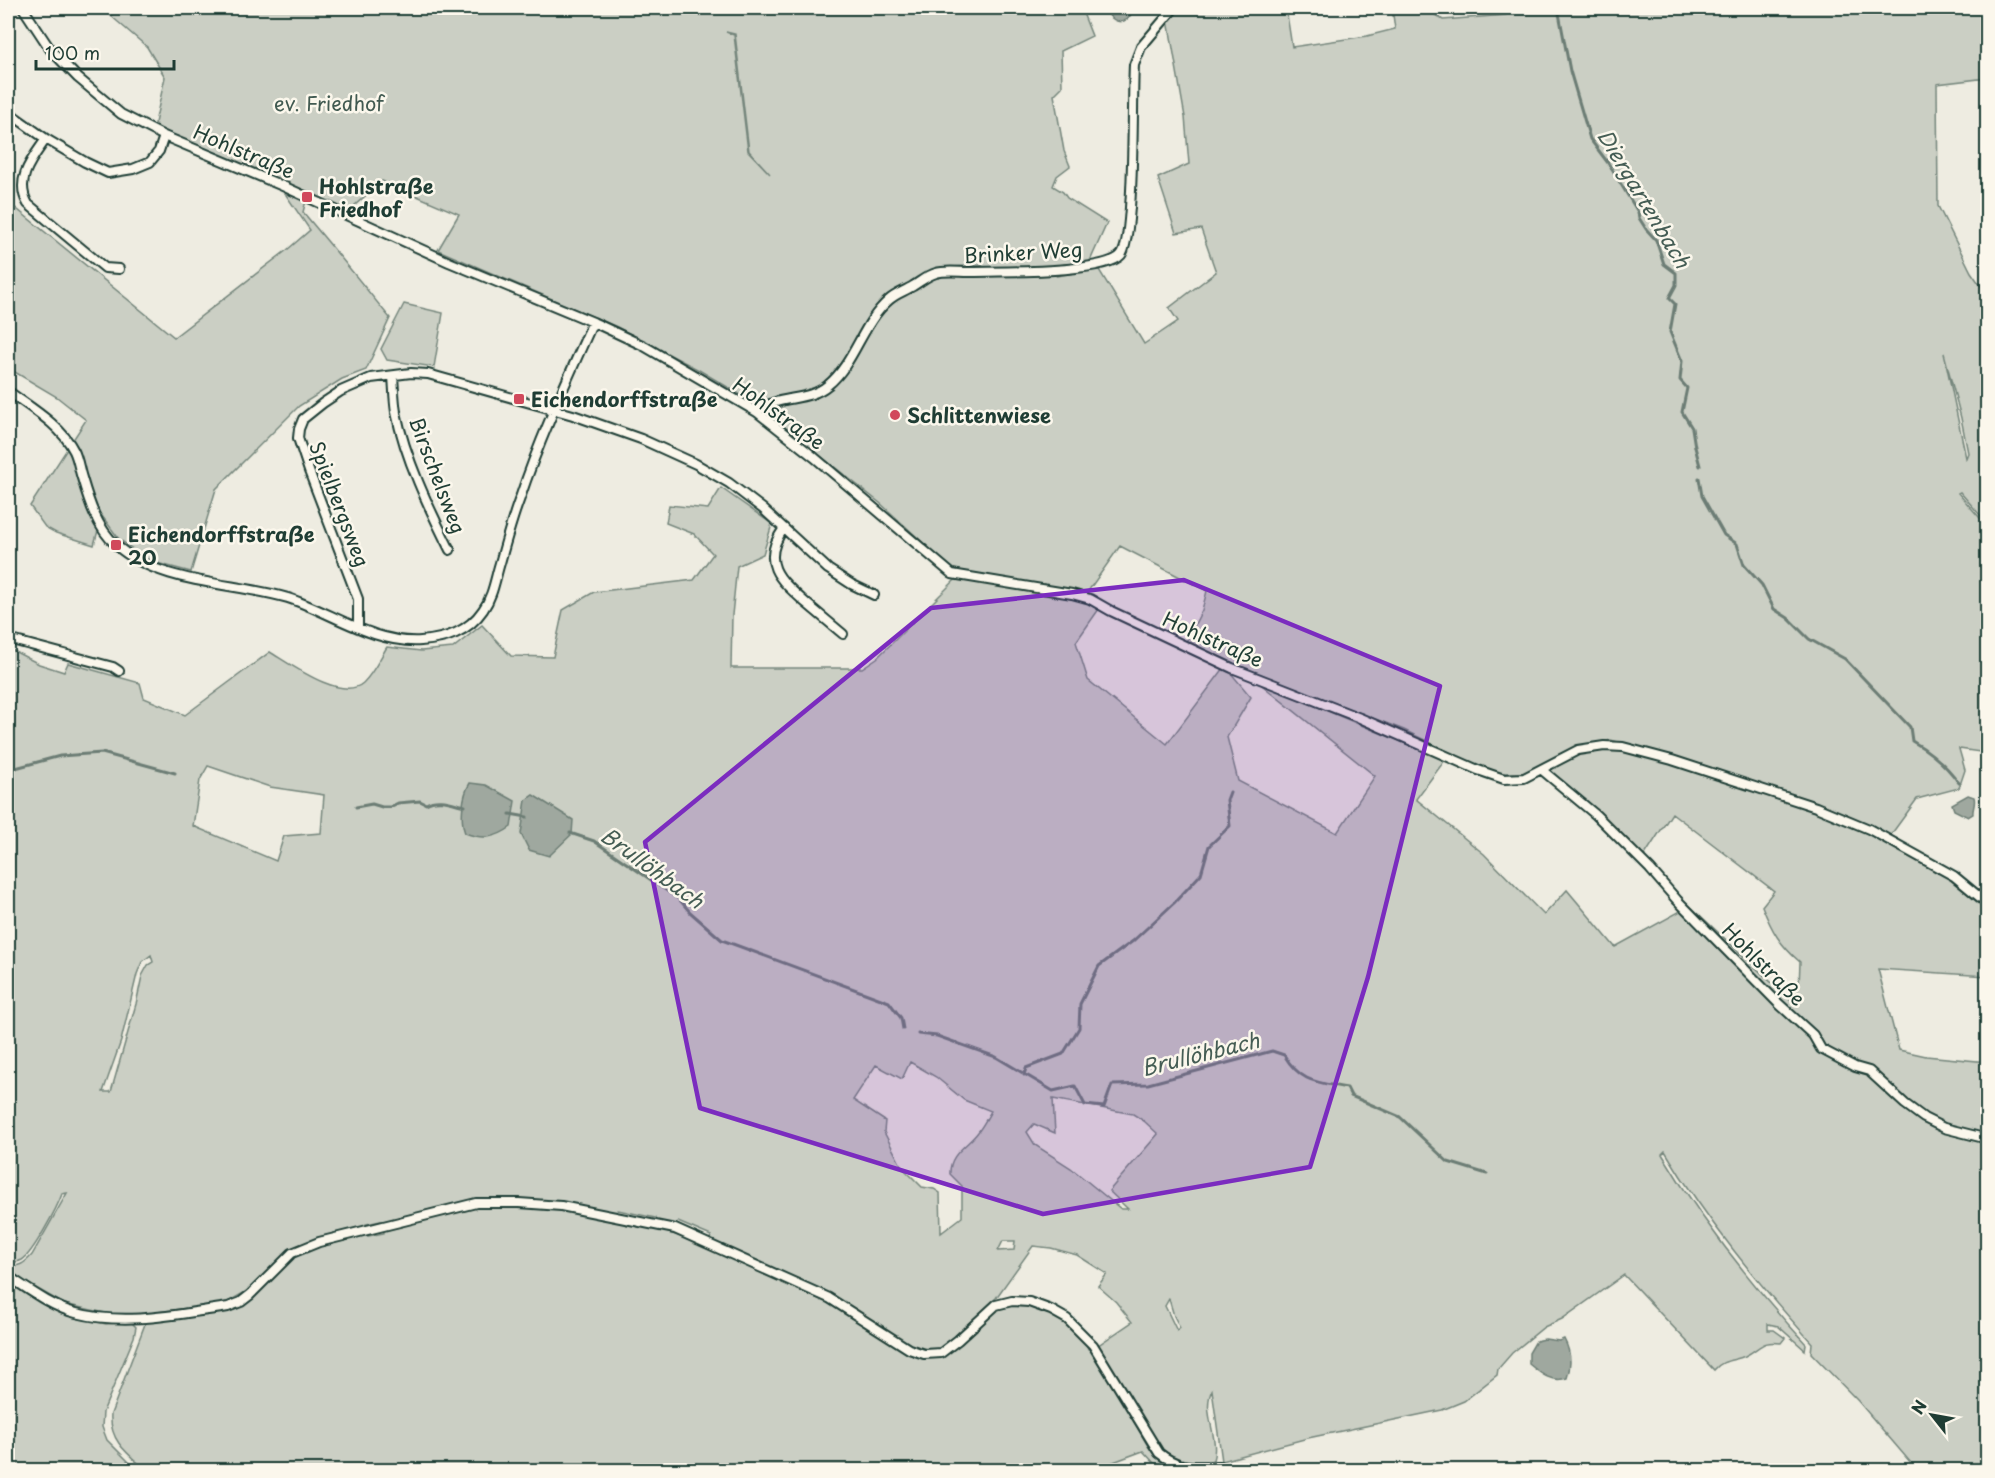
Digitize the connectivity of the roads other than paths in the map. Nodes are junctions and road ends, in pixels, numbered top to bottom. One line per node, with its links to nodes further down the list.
1 (23, 8): 4 (street, Hohlstraße)
2 (1174, 8): 11 (street, Brinker Weg)
3 (8, 112): 5 (street)
4 (164, 136): 5 (street); 7 (street, Hohlstraße)
5 (46, 139): 6 (street)
6 (119, 269)
7 (593, 322): 10 (street); 11 (street, Hohlstraße)
8 (393, 376): 10 (street, Spielbergsweg); 13 (street, Birschelsweg); 15 (street, Spielbergsweg)
9 (8, 391): 15 (street)
10 (554, 410): 12 (street, Spielbergsweg); 15 (street)
11 (757, 412): 19 (street, Hohlstraße)
12 (784, 528): 14 (street, Spielbergsweg); 16 (street)
13 (450, 550)
14 (874, 595)
15 (358, 627)
16 (843, 634)
17 (8, 639): 18 (street)
18 (119, 671)
19 (1542, 770): 20 (street, Hohlstraße); 21 (street, Hohlstraße)
20 (1988, 904)
21 (1988, 1139)
22 (8, 1276): 23 (street)
23 (1220, 1466)

